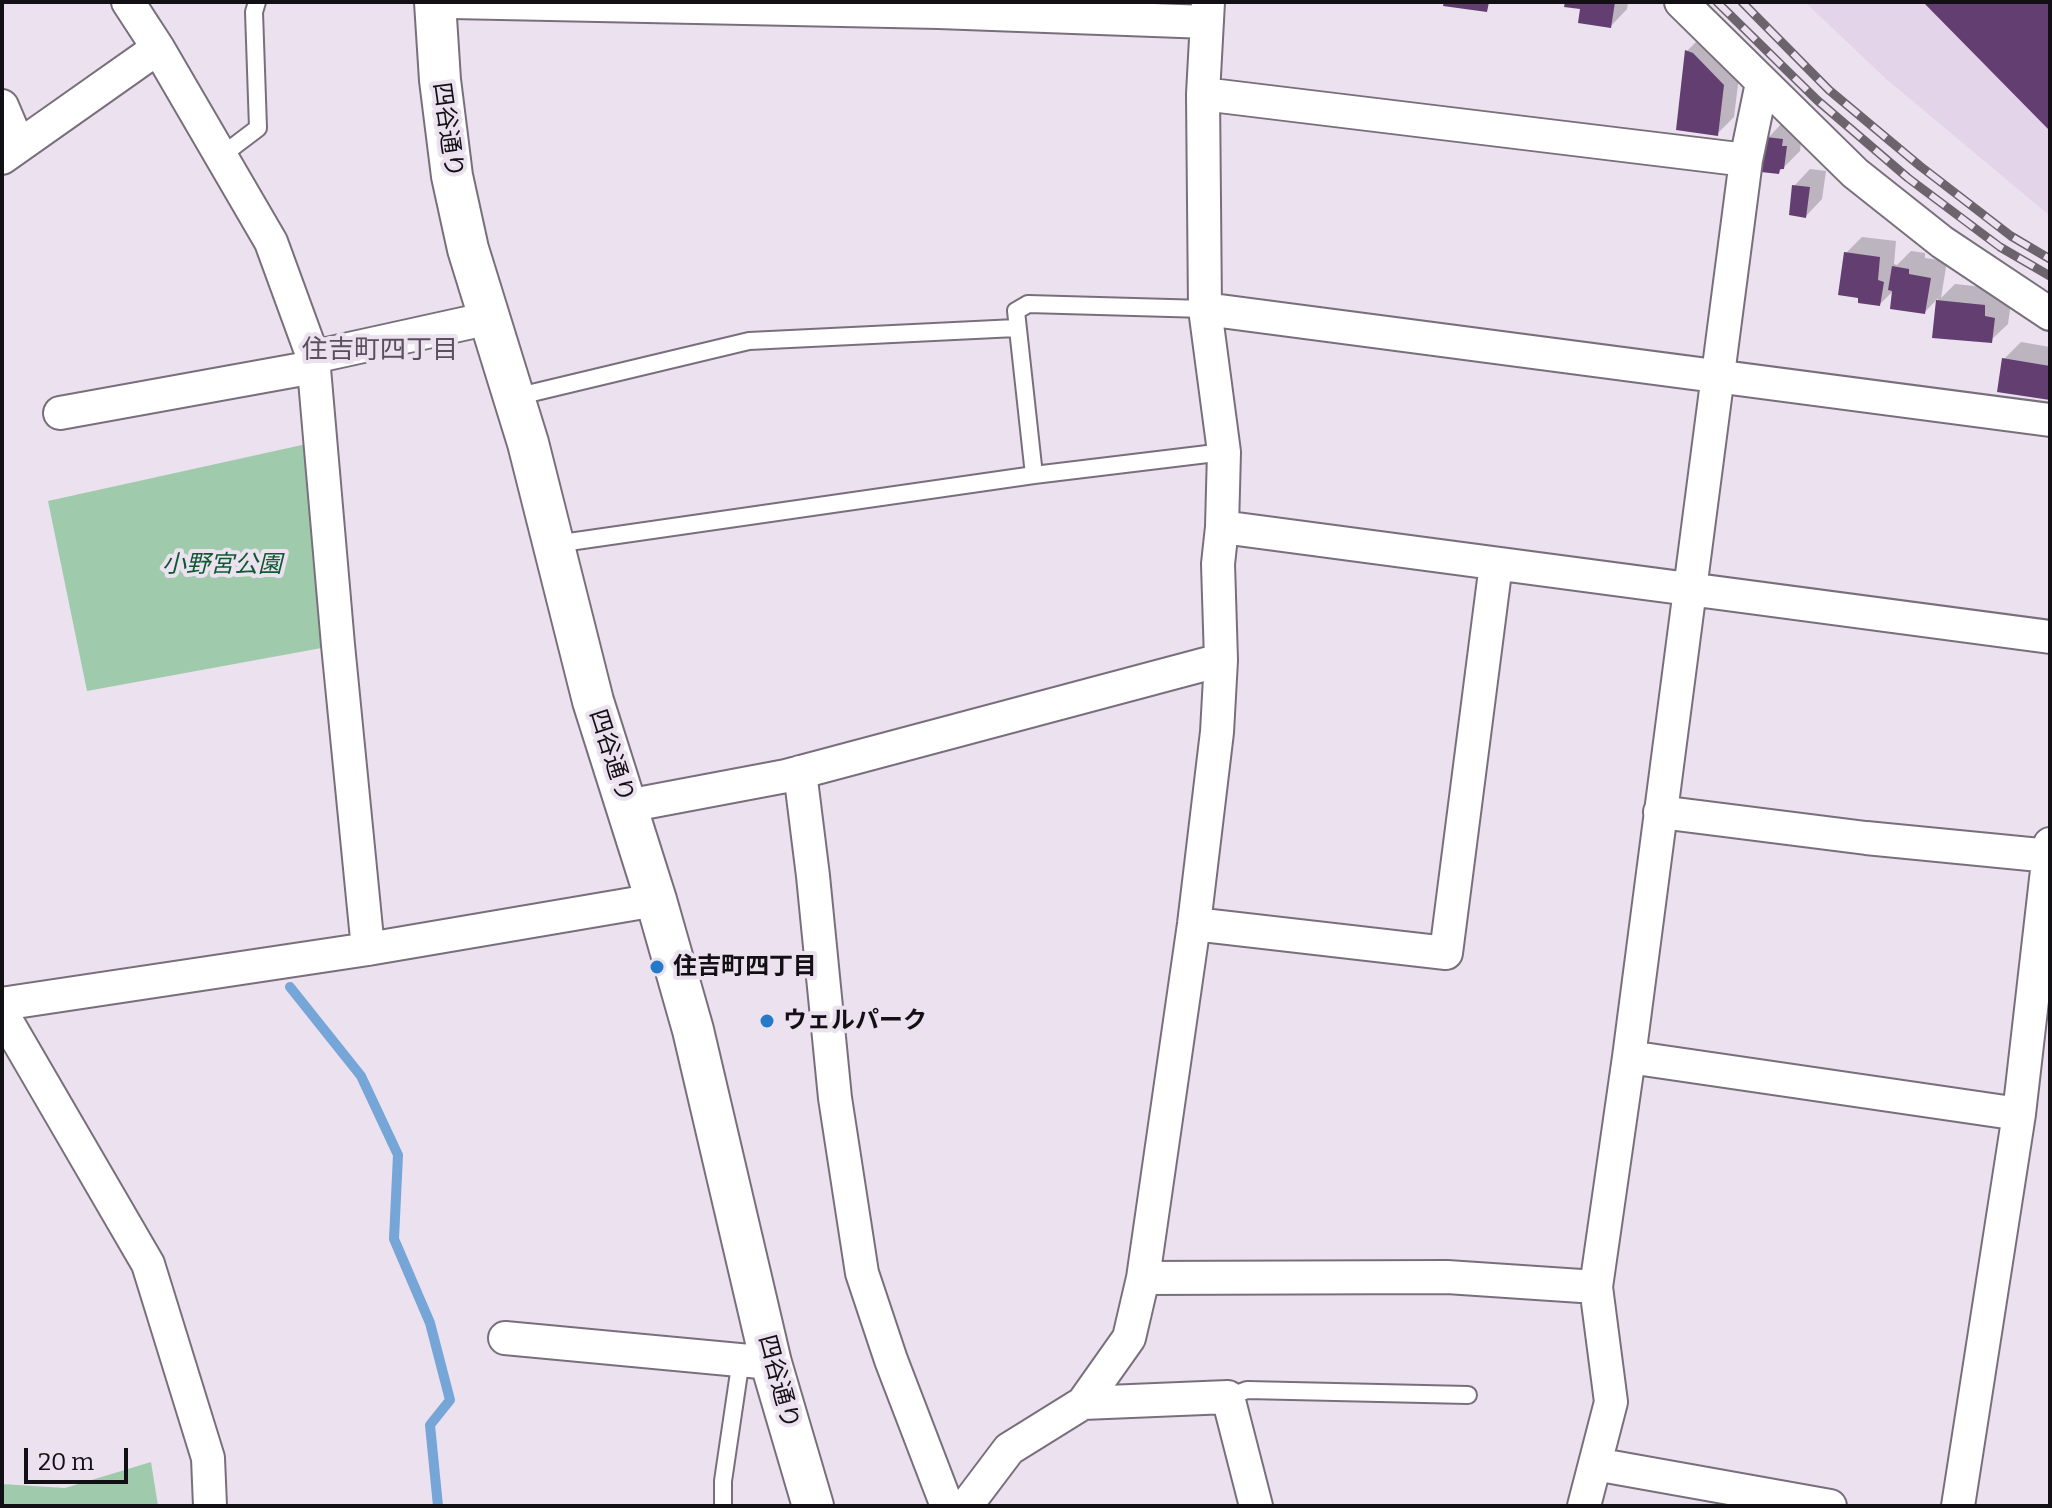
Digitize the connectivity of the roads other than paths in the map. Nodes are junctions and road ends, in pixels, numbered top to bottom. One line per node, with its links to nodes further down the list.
1 (128, 2): 8 (street)
2 (257, 2): 13 (lane)
3 (435, 2): 17 (street, 四谷通り)
4 (452, 2): 6 (street)
5 (1681, 2): 9 (street)
6 (937, 7): 7 (street)
7 (1207, 12): 10 (street)
8 (158, 48): 12 (street); 13 (street)
9 (1762, 83): 14 (street); 16 (street)
10 (1203, 94): 14 (street); 15 (street)
11 (2, 106): 12 (street)
12 (10, 152)
13 (221, 156): 19 (street)
14 (1746, 160): 20 (street)
15 (1205, 309): 18 (lane); 20 (street); 24 (street)
16 (2050, 314)
17 (490, 318): 19 (street); 21 (street, 四谷通り)
18 (1016, 328): 21 (lane); 25 (lane)
19 (314, 362): 22 (street); 38 (street)
20 (1718, 377): 23 (street); 29 (street)
21 (515, 397): 27 (street, 四谷通り)
22 (60, 413)
23 (2050, 420)
24 (1224, 452): 25 (lane); 26 (street)
25 (1034, 475): 27 (lane)
26 (1222, 527): 28 (street); 31 (street)
27 (555, 544): 33 (street, 四谷通り)
28 (1496, 564): 29 (street); 37 (street)
29 (1690, 591): 30 (street); 34 (street)
30 (2050, 637)
31 (1221, 660): 32 (street); 37 (street)
32 (800, 772): 33 (street); 55 (street)
33 (627, 806): 36 (street, 四谷通り)
34 (1660, 812): 35 (street); 41 (street)
35 (2049, 852): 42 (street)
36 (656, 900): 38 (street); 47 (street, 四谷通り)
37 (1194, 924): 44 (street)
38 (368, 949): 39 (street)
39 (2, 1004)
40 (2, 1013): 52 (street)
41 (1629, 1057): 43 (street); 45 (street)
42 (2037, 1077): 43 (street)
43 (2019, 1114): 60 (street)
44 (1143, 1278): 45 (street); 50 (street)
45 (1596, 1287): 51 (street)
46 (505, 1338): 47 (street)
47 (756, 1361): 53 (lane); 54 (street, 四谷通り)
48 (1468, 1395): 49 (lane)
49 (1228, 1397): 50 (street); 57 (street)
50 (1083, 1403): 56 (street)
51 (1595, 1464): 58 (street); 59 (street)
52 (210, 1506)
53 (723, 1506)
54 (813, 1506)
55 (947, 1506)
56 (966, 1506)
57 (1256, 1506)
58 (1584, 1506)
59 (1830, 1506)
60 (1958, 1506)

